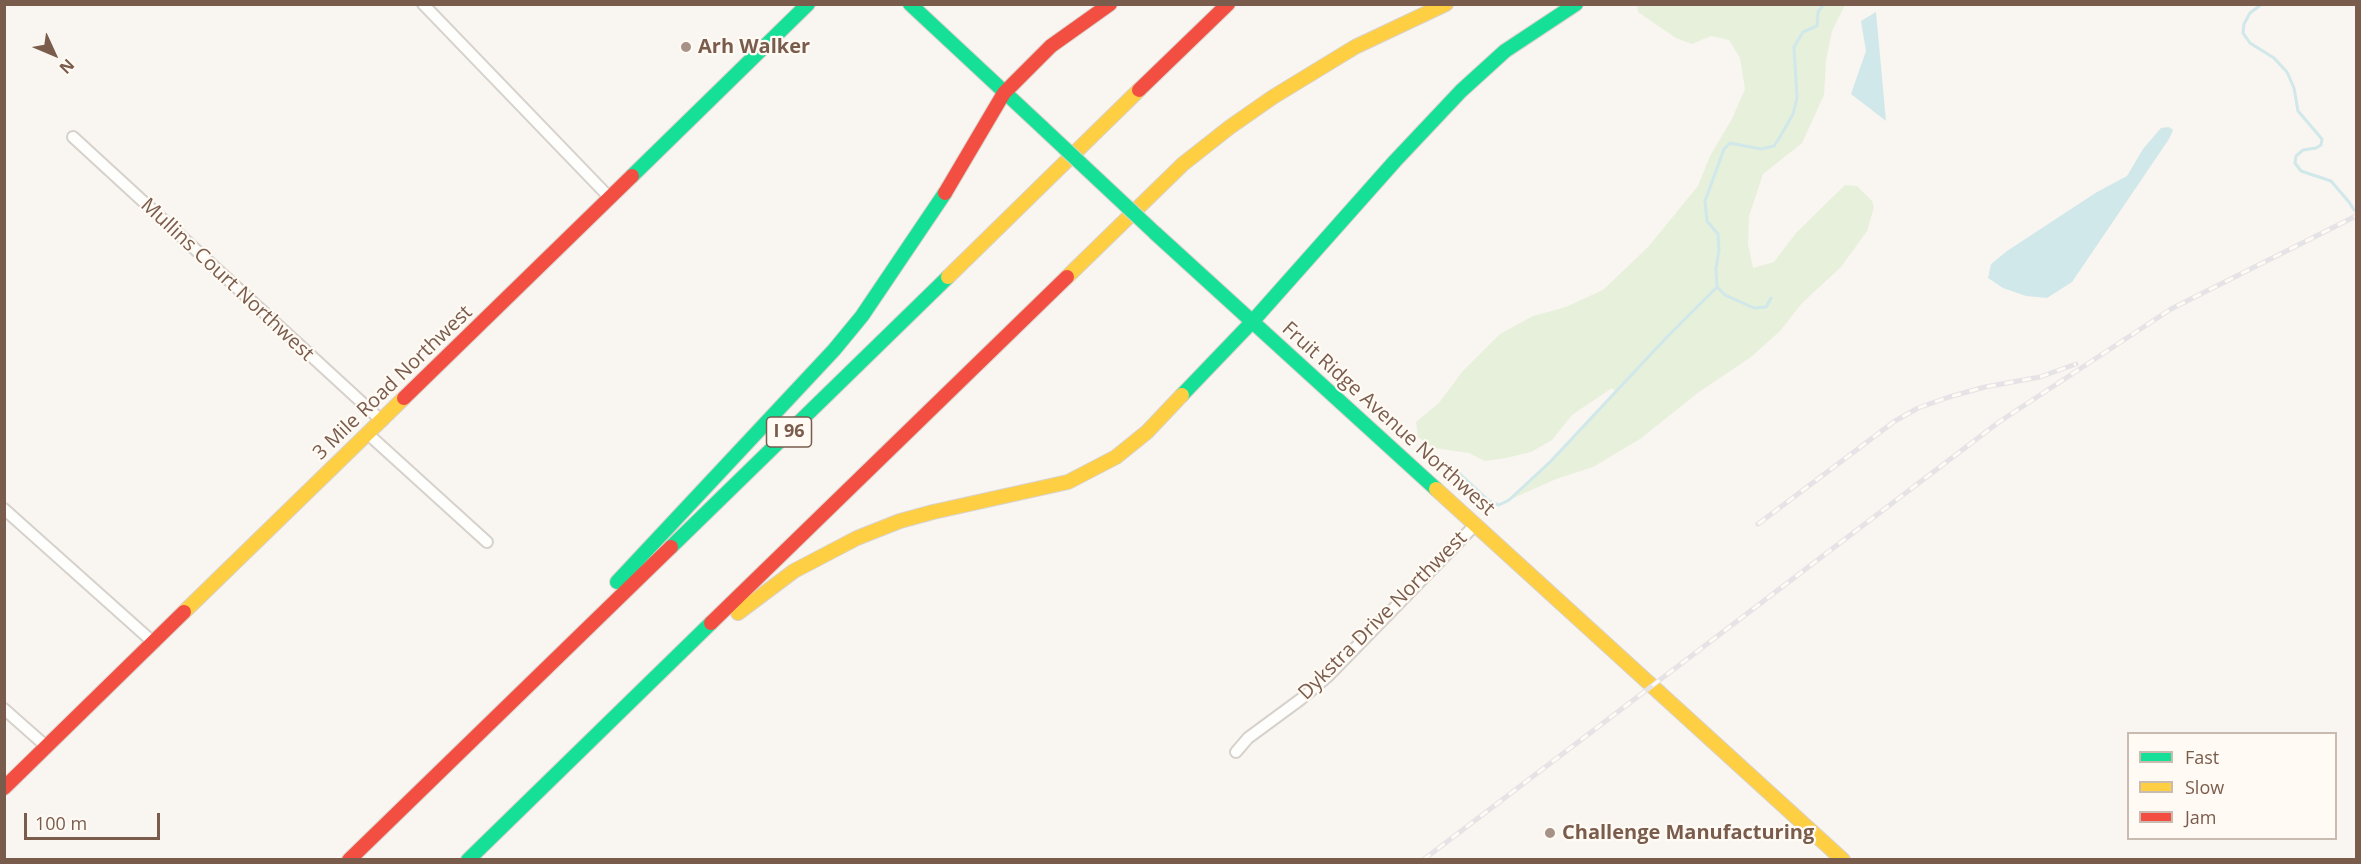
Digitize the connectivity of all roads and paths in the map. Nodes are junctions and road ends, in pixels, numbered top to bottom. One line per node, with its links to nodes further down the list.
1 (423, 4): 10 (street)
2 (808, 4): 10 (main road, 3 Mile Road Northwest)
3 (910, 4): 8 (main road, Fruit Ridge Avenue Northwest)
4 (1110, 4): 8 (main road)
5 (1228, 4): 23 (main road, I 96)
6 (1446, 4): 19 (main road)
7 (1576, 4): 11 (main road)
8 (1004, 93): 11 (main road, Fruit Ridge Avenue Northwest, bridge); 23 (main road)
9 (73, 137): 12 (street, Mullins Court Northwest)
10 (610, 198): 12 (main road, 3 Mile Road Northwest)
11 (1252, 322): 15 (main road, Fruit Ridge Avenue Northwest); 19 (main road)
12 (382, 421): 13 (main road, 3 Mile Road Northwest)
13 (368, 434): 16 (street); 17 (main road, 3 Mile Road Northwest)
14 (4, 509): 17 (street)
15 (1475, 525): 21 (street, Dykstra Drive Northwest); 26 (main road, Fruit Ridge Avenue Northwest)
16 (488, 542)
17 (154, 643): 20 (main road, 3 Mile Road Northwest)
18 (4, 709): 20 (street)
19 (596, 736): 25 (main road)
20 (47, 747): 22 (main road, 3 Mile Road Northwest)
21 (1236, 752)
22 (4, 788)
23 (382, 827): 24 (main road, I 96)
24 (349, 860)
25 (468, 860)
26 (1843, 860)

